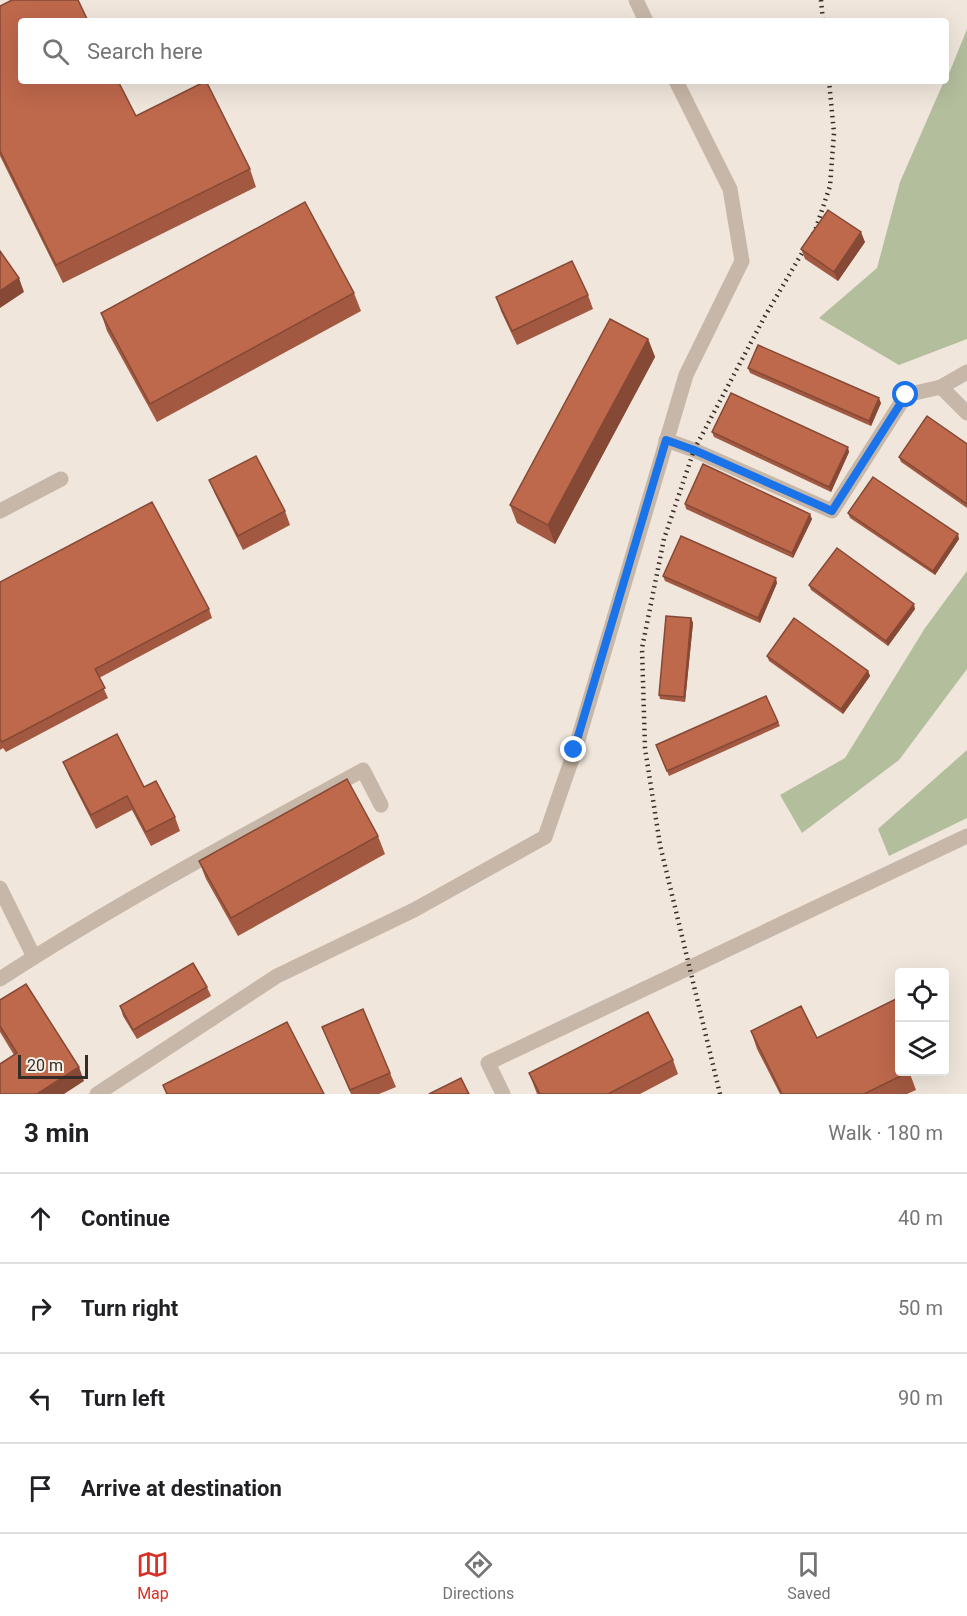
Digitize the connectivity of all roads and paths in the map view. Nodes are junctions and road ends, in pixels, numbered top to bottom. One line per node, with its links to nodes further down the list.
1 (636, 0): 2 (lane)
2 (645, 18)
3 (678, 84): 7 (lane)
4 (967, 372): 5 (lane)
5 (941, 387): 6 (lane); 7 (lane)
6 (967, 412)
7 (666, 440): 15 (lane)
8 (61, 479): 9 (lane)
9 (0, 511)
10 (381, 805): 13 (lane)
11 (967, 836): 16 (lane)
12 (0, 888): 13 (lane)
13 (34, 957): 14 (lane)
14 (0, 979)
15 (97, 1094)
16 (503, 1094)

